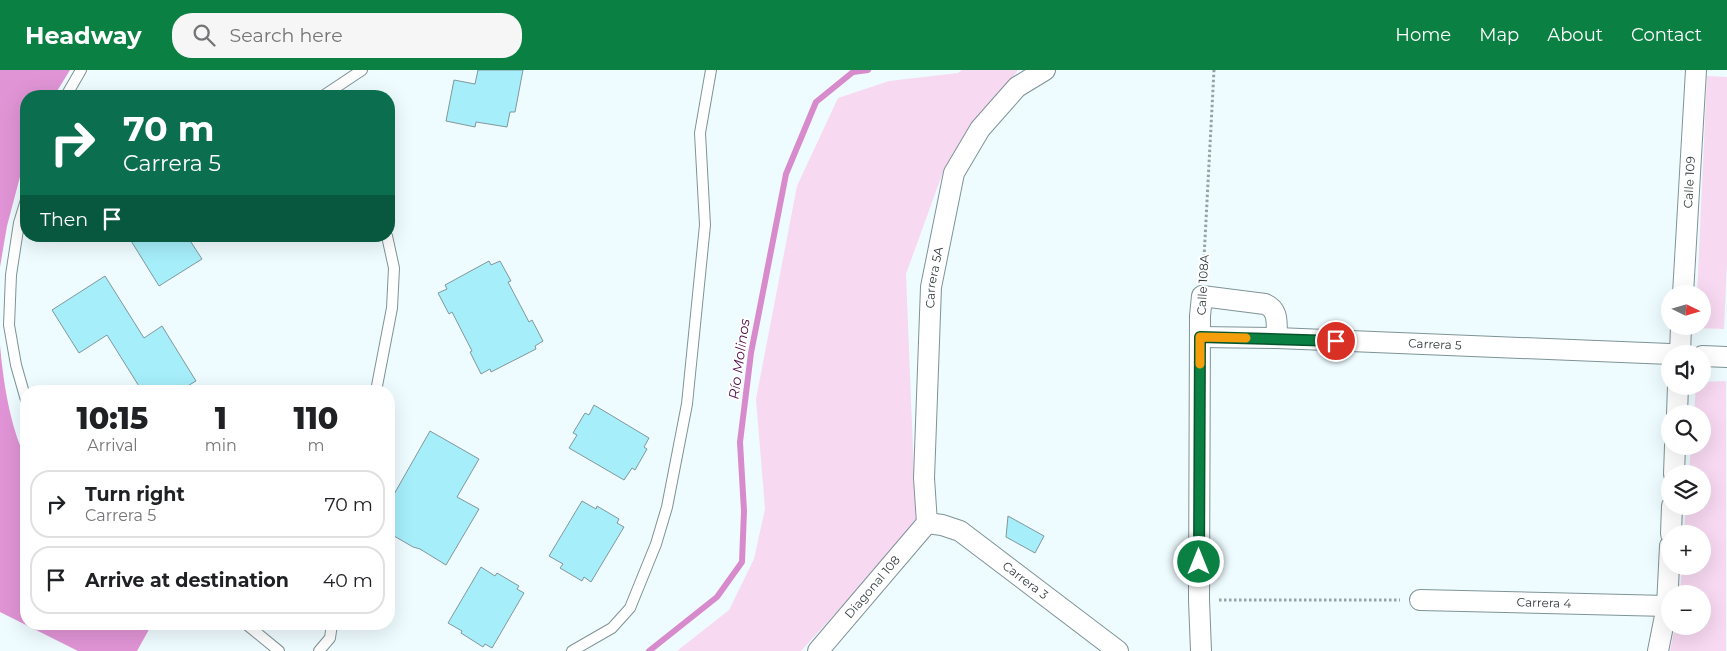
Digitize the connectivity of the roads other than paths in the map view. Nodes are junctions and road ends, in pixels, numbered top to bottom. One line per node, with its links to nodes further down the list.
1 (80, 70): 6 (lane)
2 (362, 70): 7 (lane)
3 (711, 70): 26 (lane)
4 (1045, 70): 18 (street, Carrera 5A)
5 (1696, 70): 10 (street, Calle 109)
6 (69, 90)
7 (332, 90)
8 (20, 220): 16 (lane)
9 (388, 242): 17 (lane)
10 (1684, 285)
11 (1200, 337): 12 (street, Carrera 5); 12 (street, Calle 108A); 29 (street, Calle 108A)
12 (1278, 338): 13 (street, Carrera 5)
13 (1661, 354)
14 (1711, 356): 15 (street)
15 (1727, 357)
16 (22, 385)
17 (377, 385)
18 (927, 523): 27 (street, Diagonal 108); 28 (street, Carrera 3)
19 (1420, 600): 20 (street, Carrera 4)
20 (1661, 606)
21 (253, 630): 24 (lane)
22 (331, 630): 25 (lane)
23 (1661, 635): 30 (street)
24 (279, 651)
25 (319, 651)
26 (572, 651)
27 (818, 651)
28 (1118, 651)
29 (1201, 651)
30 (1658, 651)

